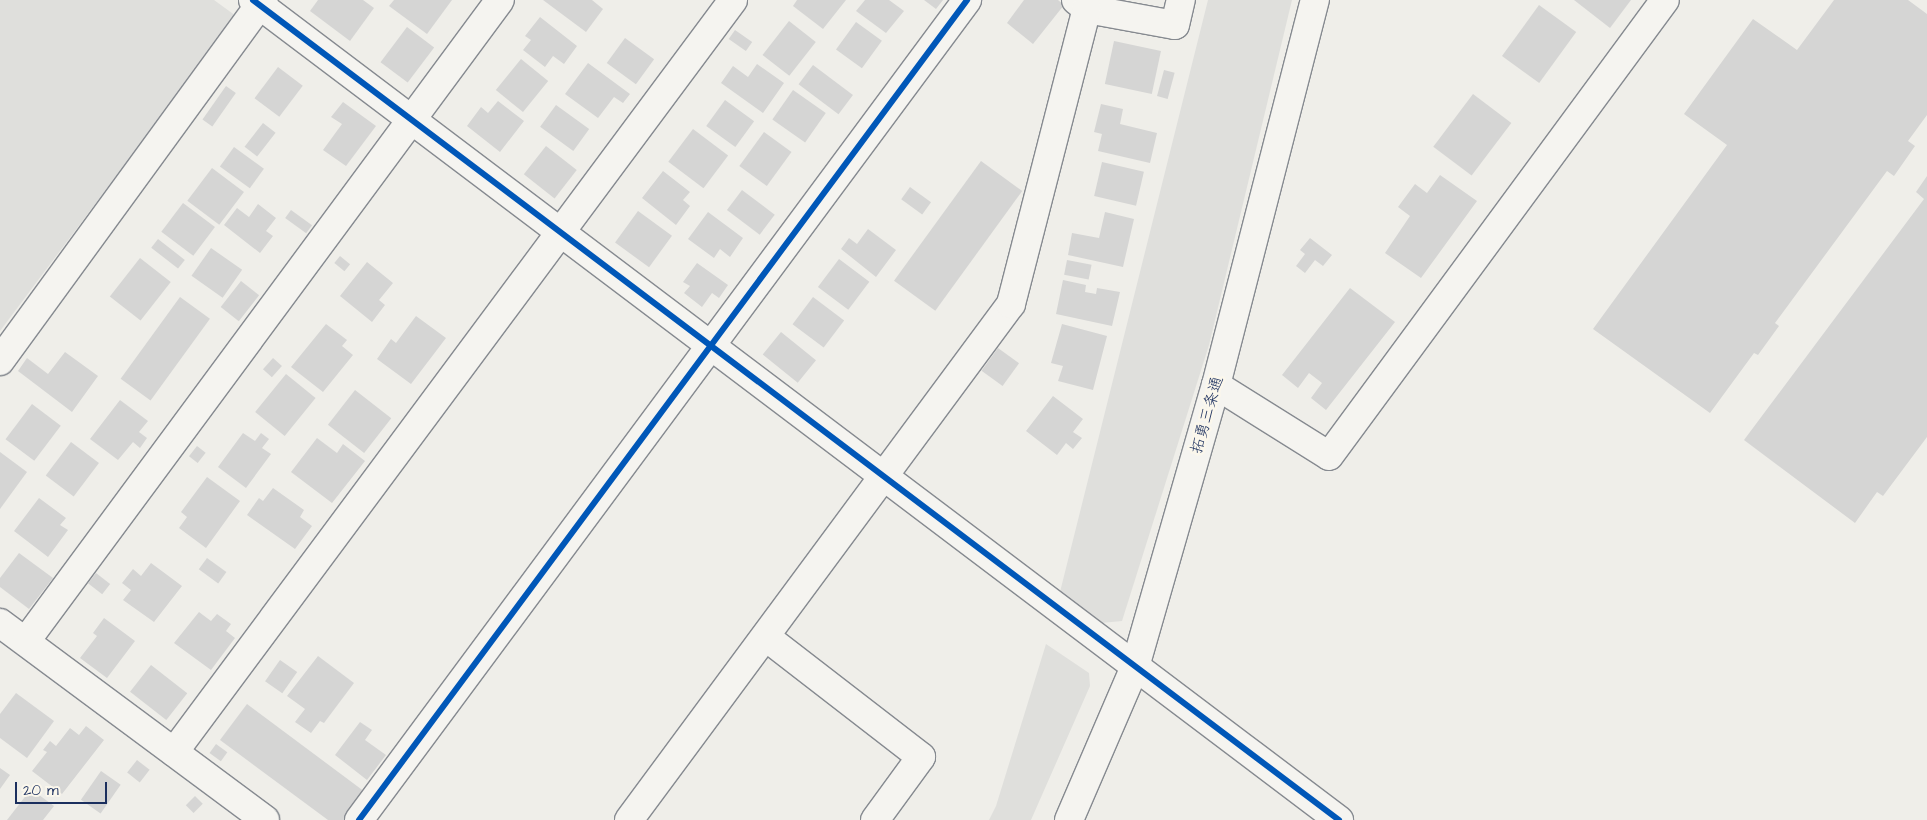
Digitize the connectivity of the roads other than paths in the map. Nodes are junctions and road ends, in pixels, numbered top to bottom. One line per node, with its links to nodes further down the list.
1 (500, 0): 9 (street)
2 (733, 0): 10 (street)
3 (967, 0): 11 (street)
4 (1181, 0): 8 (street)
5 (1315, 0): 13 (street, 拓勇三条通)
6 (1666, 0): 13 (street)
7 (259, 2): 9 (street); 12 (street)
8 (1081, 4): 14 (street)
9 (413, 118): 10 (street); 17 (street)
10 (562, 232): 11 (street); 19 (street)
11 (711, 343): 14 (street); 21 (street)
12 (0, 361)
13 (1216, 385): 18 (street, 拓勇三条通)
14 (882, 475): 16 (street); 18 (street)
15 (0, 623): 17 (street)
16 (766, 637): 22 (street); 23 (street)
17 (26, 641): 19 (street)
18 (1135, 667): 24 (street, 拓勇三条通); 25 (street)
19 (174, 752): 20 (street)
20 (266, 820)
21 (359, 820)
22 (629, 820)
23 (875, 820)
24 (1069, 820)
25 (1339, 820)

